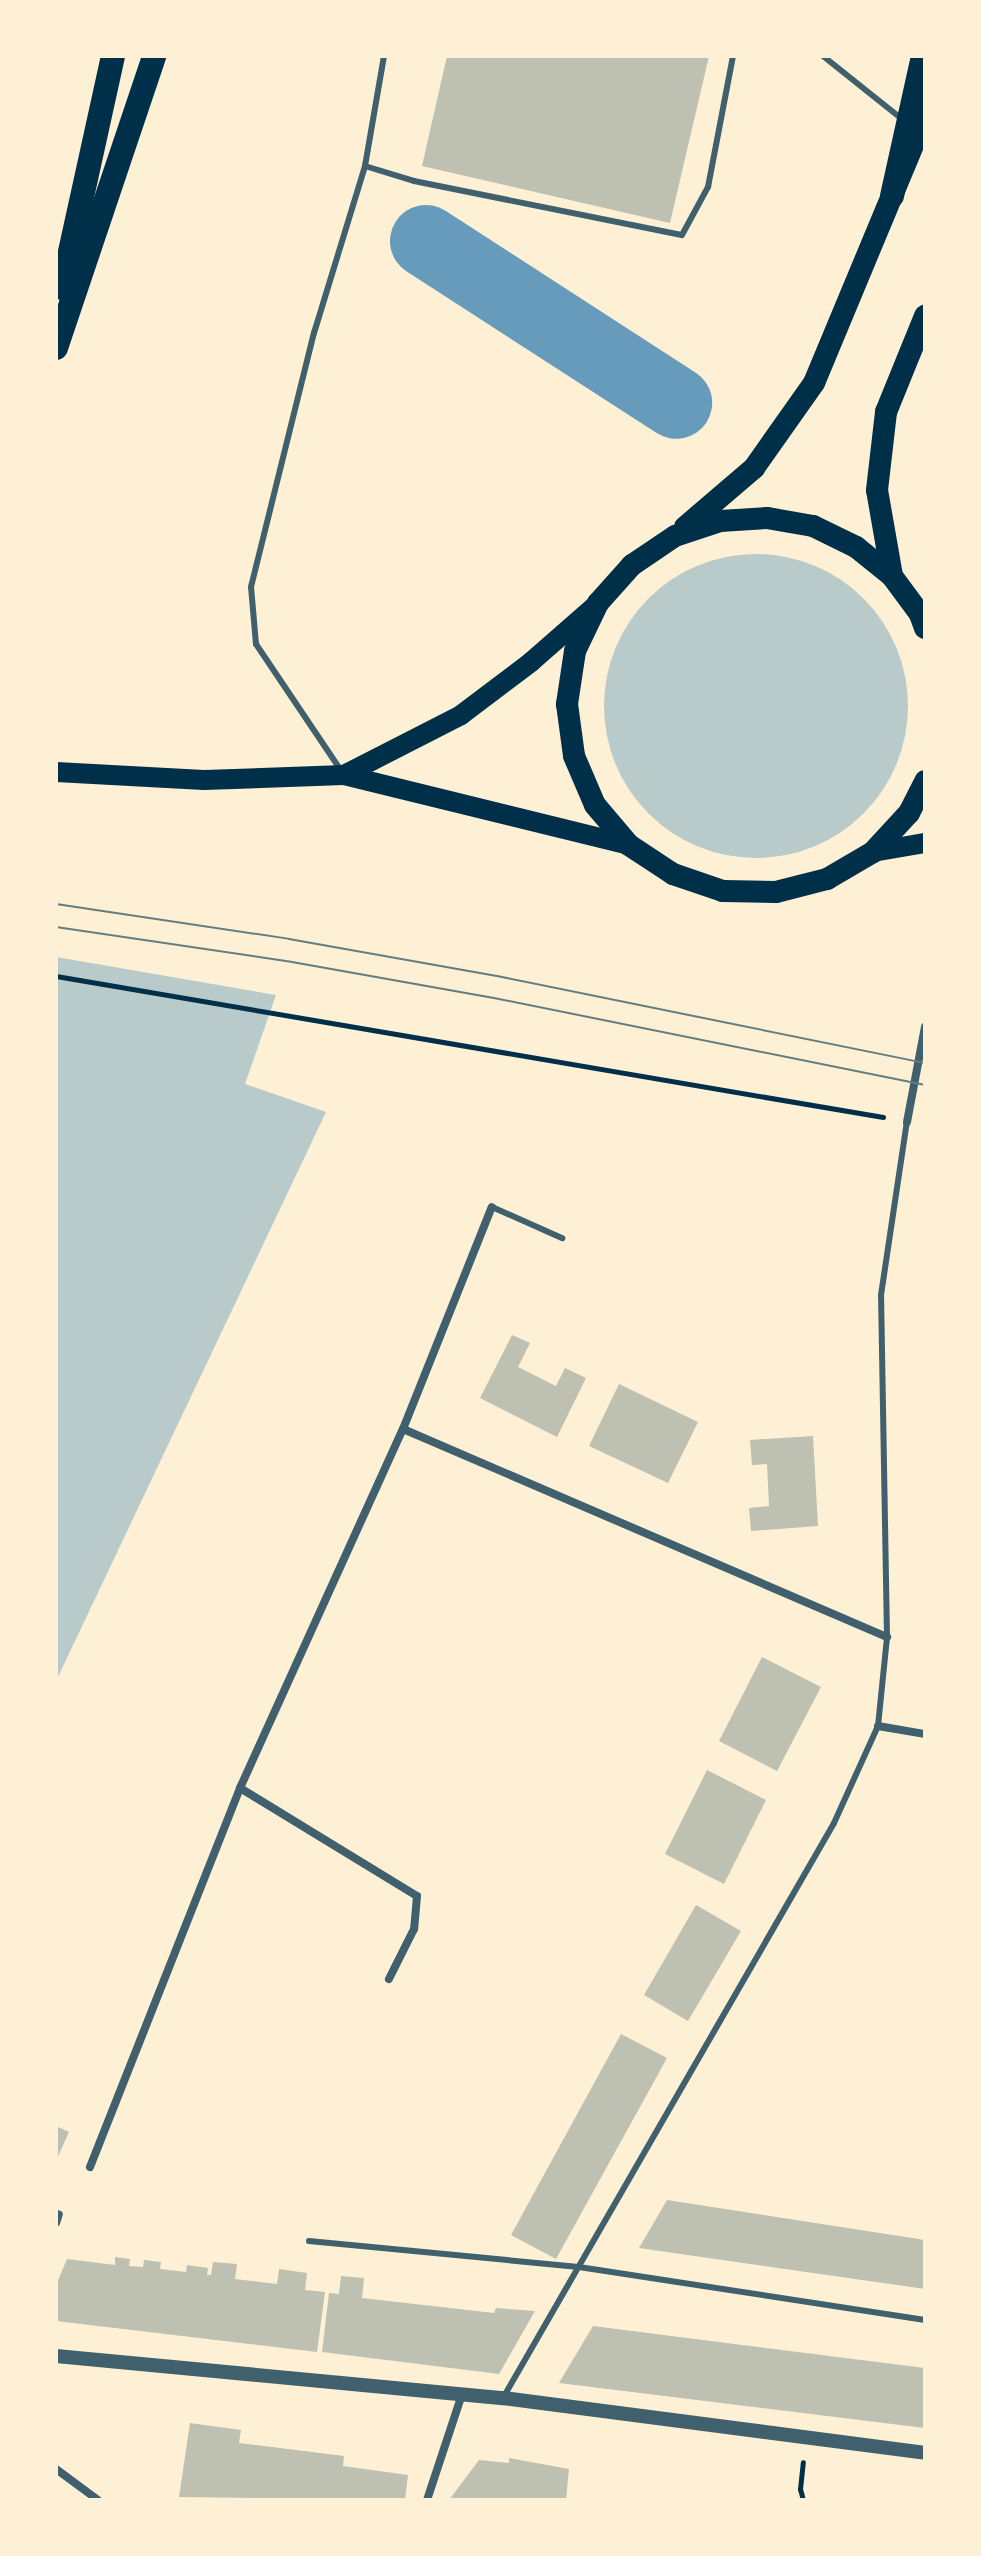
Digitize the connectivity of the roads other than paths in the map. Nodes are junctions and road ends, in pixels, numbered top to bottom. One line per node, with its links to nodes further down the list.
1 (113, 56): 10 (highway)
2 (154, 56): 12 (highway)
3 (384, 56): 8 (lane)
4 (733, 56): 8 (lane)
5 (823, 56): 7 (lane)
6 (923, 56): 7 (highway)
7 (916, 120): 9 (highway)
8 (365, 166): 18 (lane)
9 (892, 196): 13 (highway)
10 (56, 314)
11 (925, 316): 14 (highway)
12 (56, 348)
13 (675, 536): 14 (highway); 15 (highway)
14 (892, 576): 16 (highway)
15 (598, 603): 18 (main road); 21 (highway)
16 (923, 621)
17 (56, 772): 18 (main road)
18 (344, 775): 21 (main road)
19 (925, 781): 22 (highway)
20 (925, 843): 22 (main road)
21 (629, 845): 22 (highway)
22 (873, 852)
23 (924, 1029): 24 (street)
24 (907, 1122): 28 (lane)
25 (492, 1207): 26 (lane); 27 (street)
26 (562, 1238)
27 (403, 1429): 28 (street); 31 (street)
28 (887, 1637): 29 (lane)
29 (878, 1726): 30 (street); 35 (lane)
30 (925, 1734)
31 (240, 1788): 32 (street); 33 (street)
32 (389, 1979)
33 (90, 2167)
34 (309, 2241): 35 (lane)
35 (579, 2267): 36 (lane); 39 (lane)
36 (925, 2320)
37 (56, 2356): 38 (street)
38 (462, 2394): 39 (street); 43 (street)
39 (503, 2398): 40 (street)
40 (925, 2453)
41 (56, 2469): 42 (street)
42 (98, 2500)
43 (427, 2500)

